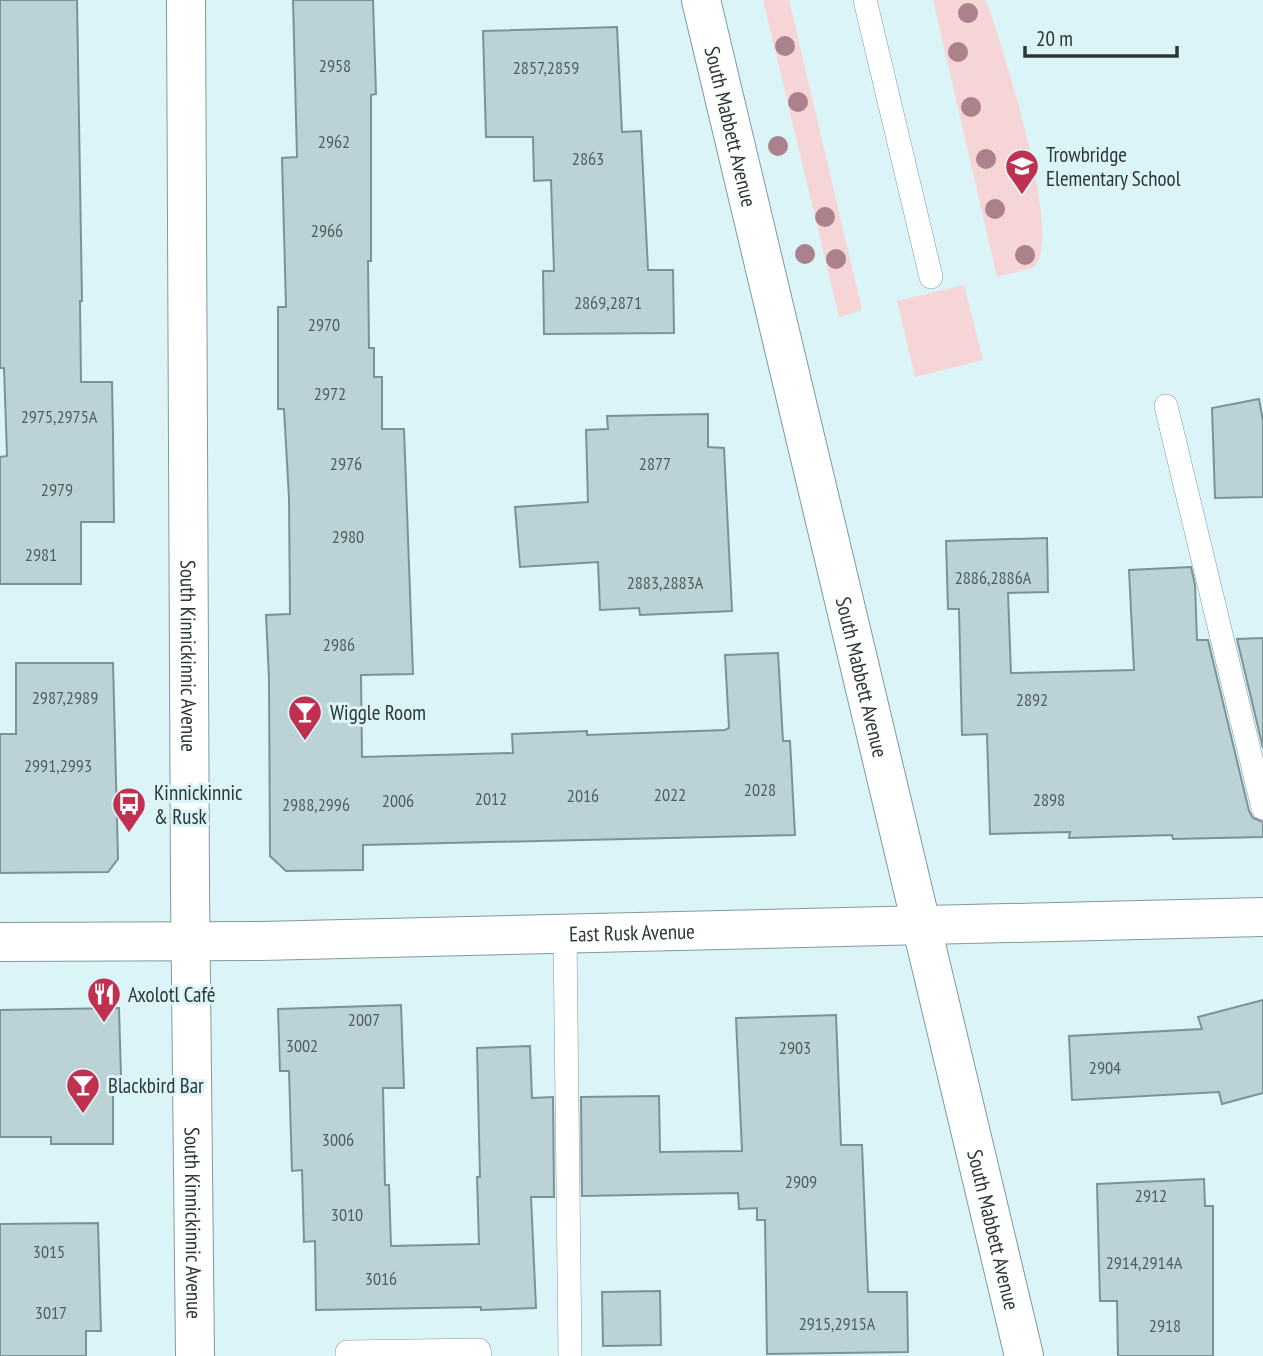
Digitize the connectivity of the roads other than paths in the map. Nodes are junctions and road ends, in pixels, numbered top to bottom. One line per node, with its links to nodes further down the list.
1 (186, 0): 11 (street, South Kinnickinnic Avenue)
2 (701, 0): 8 (street, South Mabbett Avenue)
3 (865, 0): 4 (lane)
4 (932, 277)
5 (1166, 406): 6 (lane)
6 (1263, 808)
7 (1263, 917): 8 (street, East Rusk Avenue)
8 (921, 925): 9 (street, East Rusk Avenue); 16 (street, South Mabbett Avenue)
9 (565, 934): 11 (street, East Rusk Avenue); 15 (lane)
10 (0, 942): 11 (street, East Rusk Avenue)
11 (191, 942): 12 (street, South Kinnickinnic Avenue)
12 (195, 1356)
13 (347, 1356): 14 (lane)
14 (480, 1356)
15 (570, 1356)
16 (1024, 1356)

